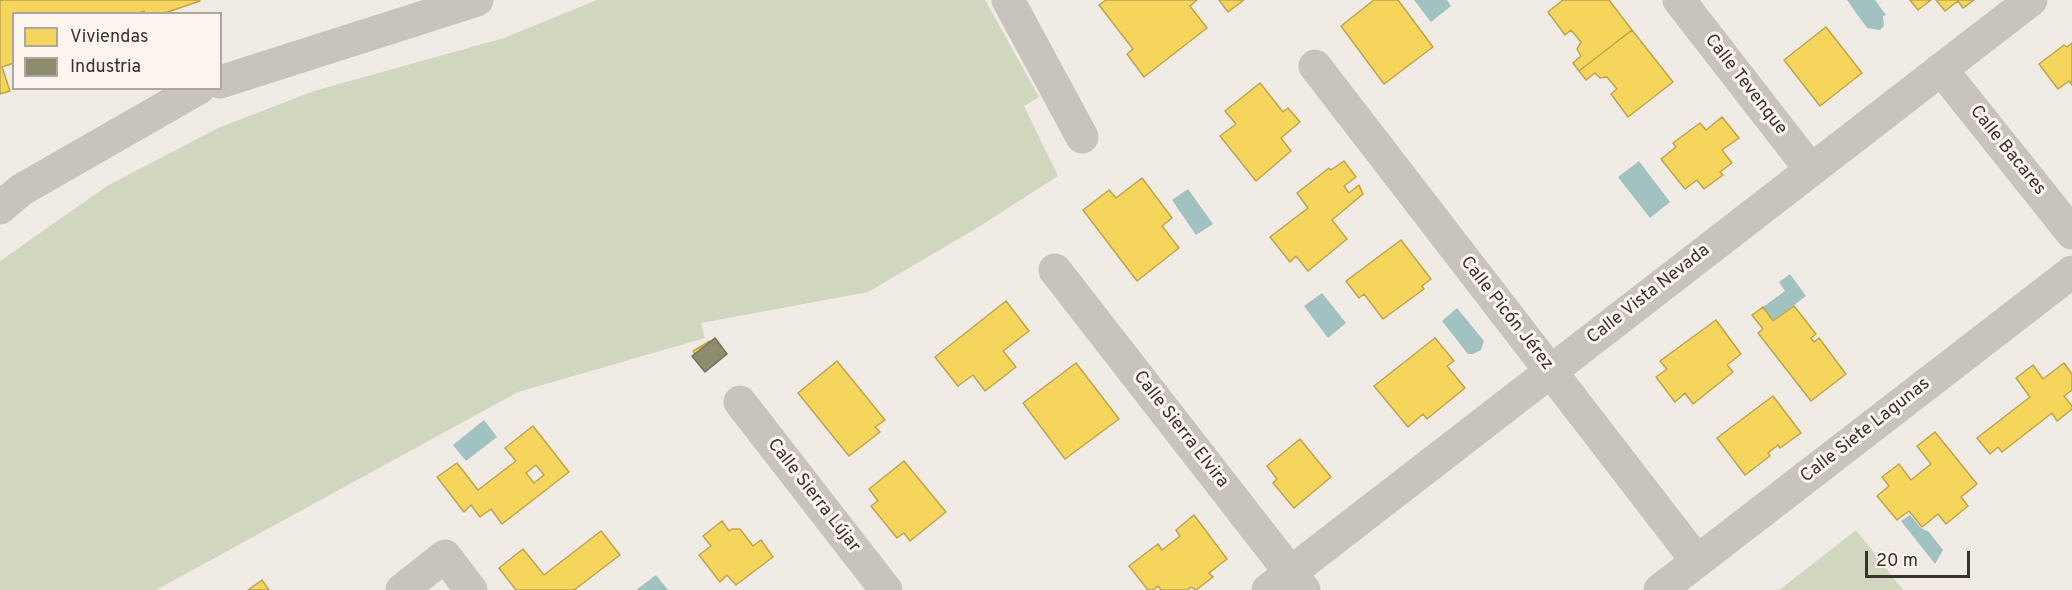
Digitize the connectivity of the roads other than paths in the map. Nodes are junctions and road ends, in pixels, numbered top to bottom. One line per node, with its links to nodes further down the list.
1 (477, 0): 7 (street)
2 (1008, 0): 9 (street)
3 (1678, 0): 10 (street, Calle Tevenque)
4 (2031, 0): 6 (street, Calle Vista Nevada)
5 (1315, 66): 15 (street, Calle Picón Jérez)
6 (1941, 69): 10 (street, Calle Vista Nevada); 12 (street, Calle Bacares)
7 (222, 81)
8 (196, 90): 11 (street)
9 (1082, 137)
10 (1811, 170): 15 (street, Calle Vista Nevada)
11 (0, 208)
12 (2072, 233)
13 (1055, 270): 18 (street, Calle Sierra Elvira)
14 (2072, 272): 17 (street, Calle Siete Lagunas)
15 (1550, 371): 17 (street, Calle Picón Jérez); 18 (street, Calle Vista Nevada)
16 (740, 402): 21 (street, Calle Sierra Lújar)
17 (1697, 561): 22 (street, Calle Siete Lagunas)
18 (1288, 584)
19 (402, 590): 20 (street)
20 (471, 590)
21 (886, 590)
22 (1660, 590)

